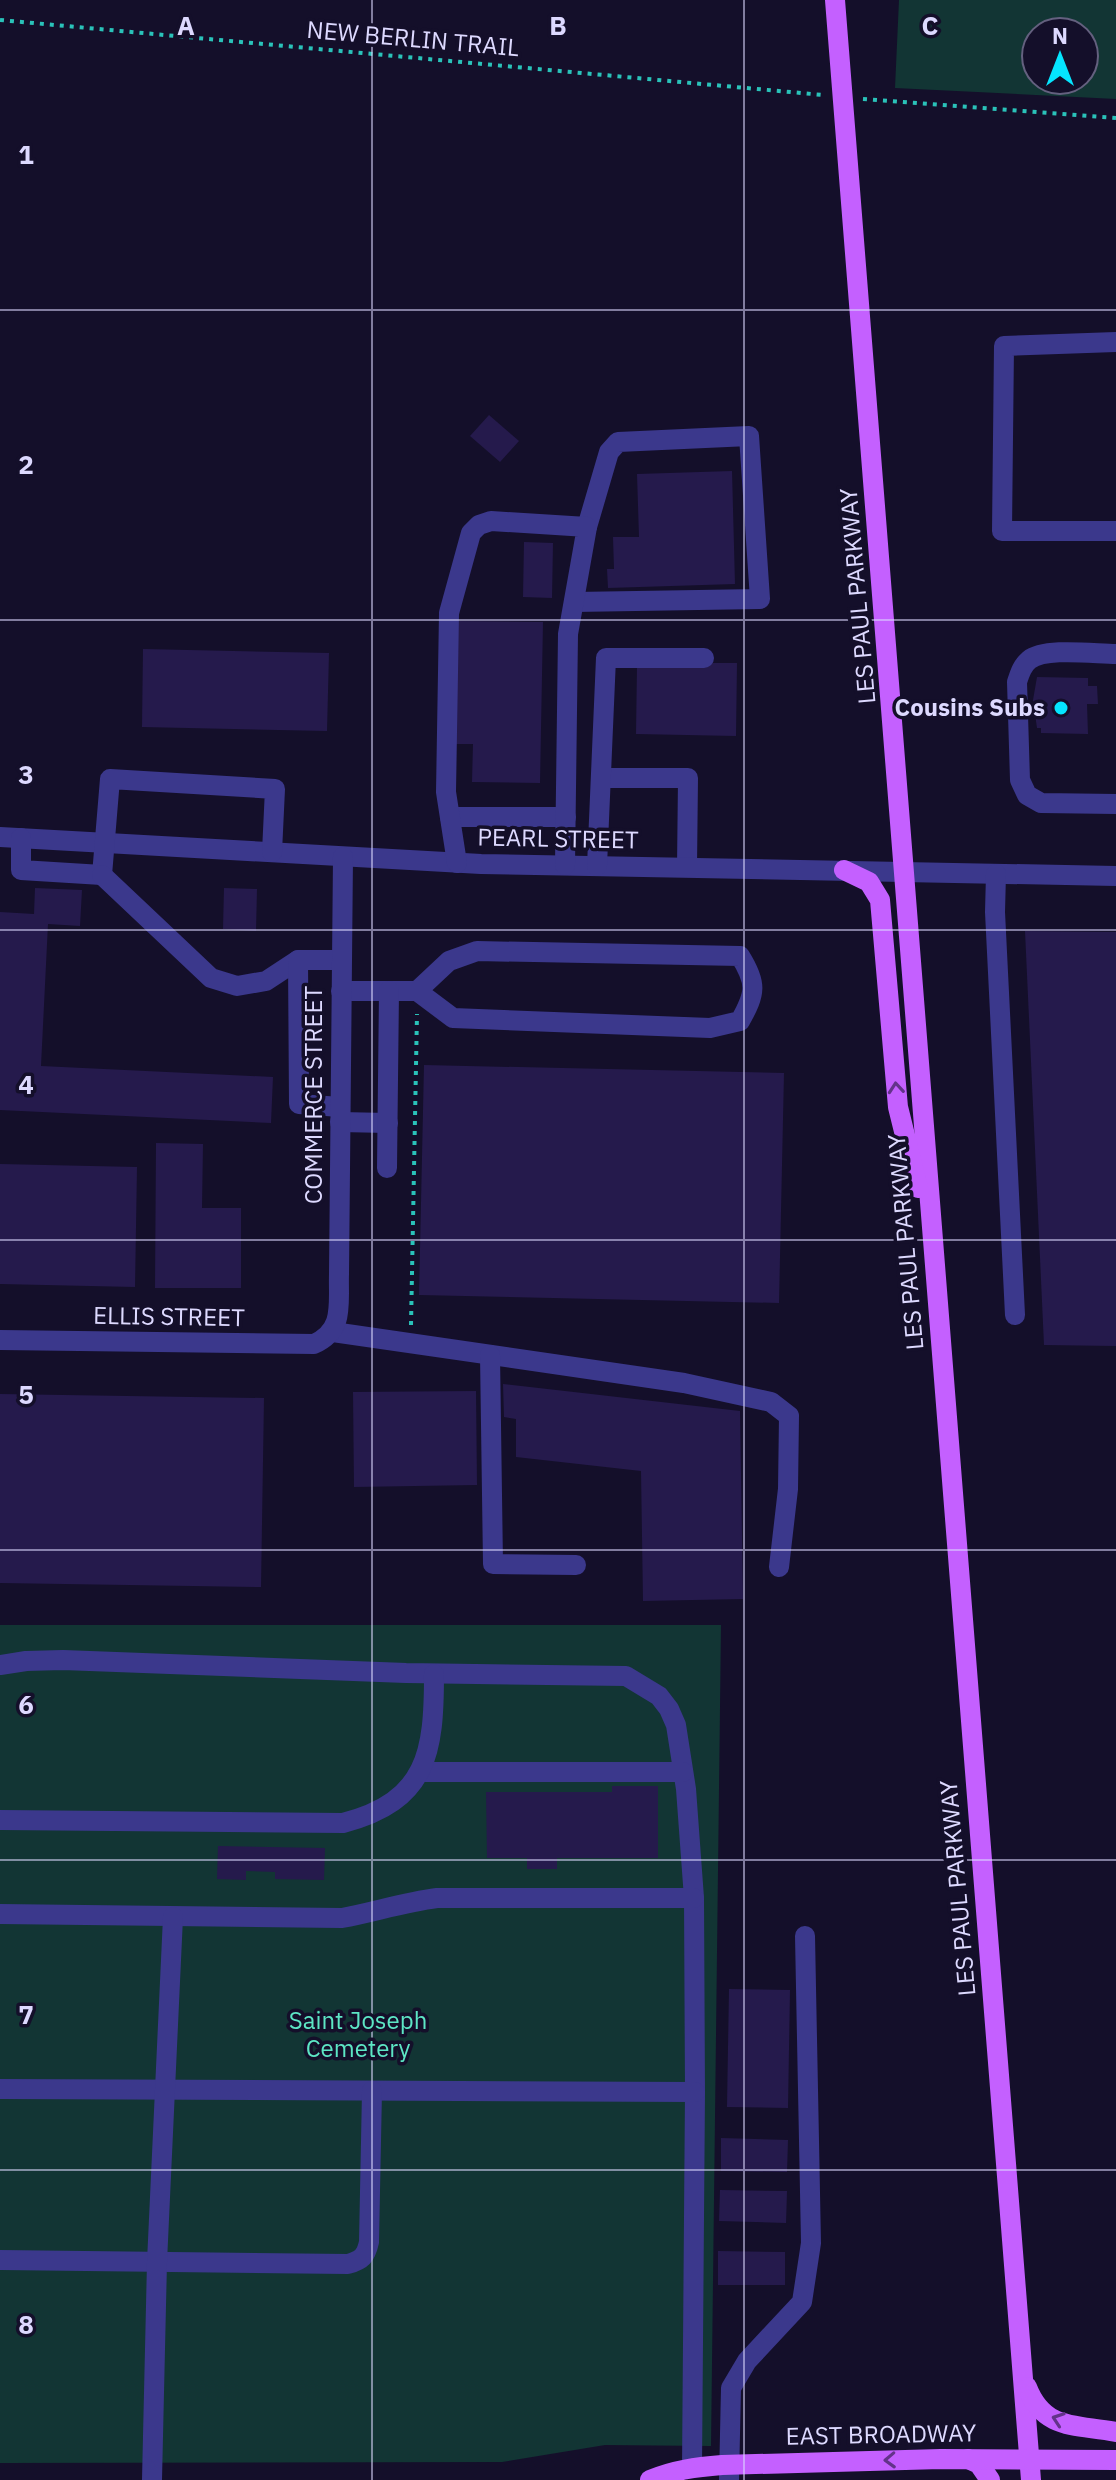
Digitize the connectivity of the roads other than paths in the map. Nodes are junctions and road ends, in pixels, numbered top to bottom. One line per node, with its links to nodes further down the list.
1 (835, 0): 22 (main road, LES PAUL PARKWAY)
2 (1116, 342): 4 (street)
3 (587, 527): 5 (street); 5 (street); 10 (street)
4 (1116, 531)
5 (574, 602): 11 (street)
6 (1116, 654): 9 (street)
7 (704, 658): 8 (street)
8 (601, 778): 19 (street); 20 (street)
9 (1116, 804)
10 (450, 817): 11 (street); 17 (street)
11 (566, 817): 18 (street)
12 (0, 837): 13 (street, PEARL STREET)
13 (21, 838): 14 (street, PEARL STREET); 24 (street)
14 (104, 843): 15 (street, PEARL STREET); 15 (street); 24 (street)
15 (272, 852): 16 (street, PEARL STREET)
16 (343, 857): 17 (street, PEARL STREET); 27 (street, COMMERCE STREET)
17 (457, 863): 18 (street, PEARL STREET)
18 (565, 865): 19 (street, PEARL STREET)
19 (597, 866): 20 (street, PEARL STREET)
20 (687, 867): 21 (street, PEARL STREET)
21 (844, 870): 22 (street, PEARL STREET); 34 (main road, one-way to 21)
22 (906, 872): 23 (street, PEARL STREET); 34 (main road, LES PAUL PARKWAY)
23 (996, 874): 25 (street, PEARL STREET); 35 (street)
24 (102, 875): 26 (street)
25 (1116, 876)
26 (298, 960): 27 (street); 31 (street)
27 (341, 960): 28 (street, COMMERCE STREET)
28 (341, 991): 29 (street); 31 (street, COMMERCE STREET)
29 (389, 991): 30 (street); 32 (street)
30 (417, 991): 30 (street)
31 (340, 1115): 32 (street); 36 (street, COMMERCE STREET)
32 (388, 1123): 33 (street)
33 (387, 1168)
34 (933, 1246): 56 (main road, LES PAUL PARKWAY)
35 (1015, 1315)
36 (333, 1332): 37 (street, ELLIS STREET); 38 (street)
37 (0, 1340)
38 (490, 1355): 39 (street); 40 (street)
39 (576, 1565)
40 (779, 1567)
41 (0, 1665): 42 (street)
42 (434, 1674): 43 (street); 44 (street)
43 (420, 1772): 44 (street); 45 (street)
44 (683, 1772): 46 (street)
45 (0, 1820)
46 (694, 1898): 48 (street); 53 (street)
47 (0, 1914): 48 (street)
48 (173, 1917): 51 (street)
49 (805, 1936): 62 (street)
50 (0, 2089): 51 (street)
51 (164, 2090): 52 (street); 55 (street)
52 (372, 2091): 53 (street); 55 (street)
53 (695, 2092): 60 (street)
54 (0, 2260): 55 (street)
55 (157, 2262): 63 (street)
56 (1022, 2376): 57 (main road, one-way to 56); 61 (main road, LES PAUL PARKWAY)
57 (1116, 2432)
58 (968, 2459): 61 (main road, EAST BROADWAY); 62 (main road, EAST BROADWAY, one-way to 62); 65 (main road)
59 (1116, 2460): 61 (main road, EAST BROADWAY)
60 (692, 2468): 62 (main road, EAST BROADWAY); 64 (main road, EAST BROADWAY)
61 (1030, 2470)
62 (728, 2472)
63 (152, 2480)
64 (650, 2480)
65 (990, 2480)

